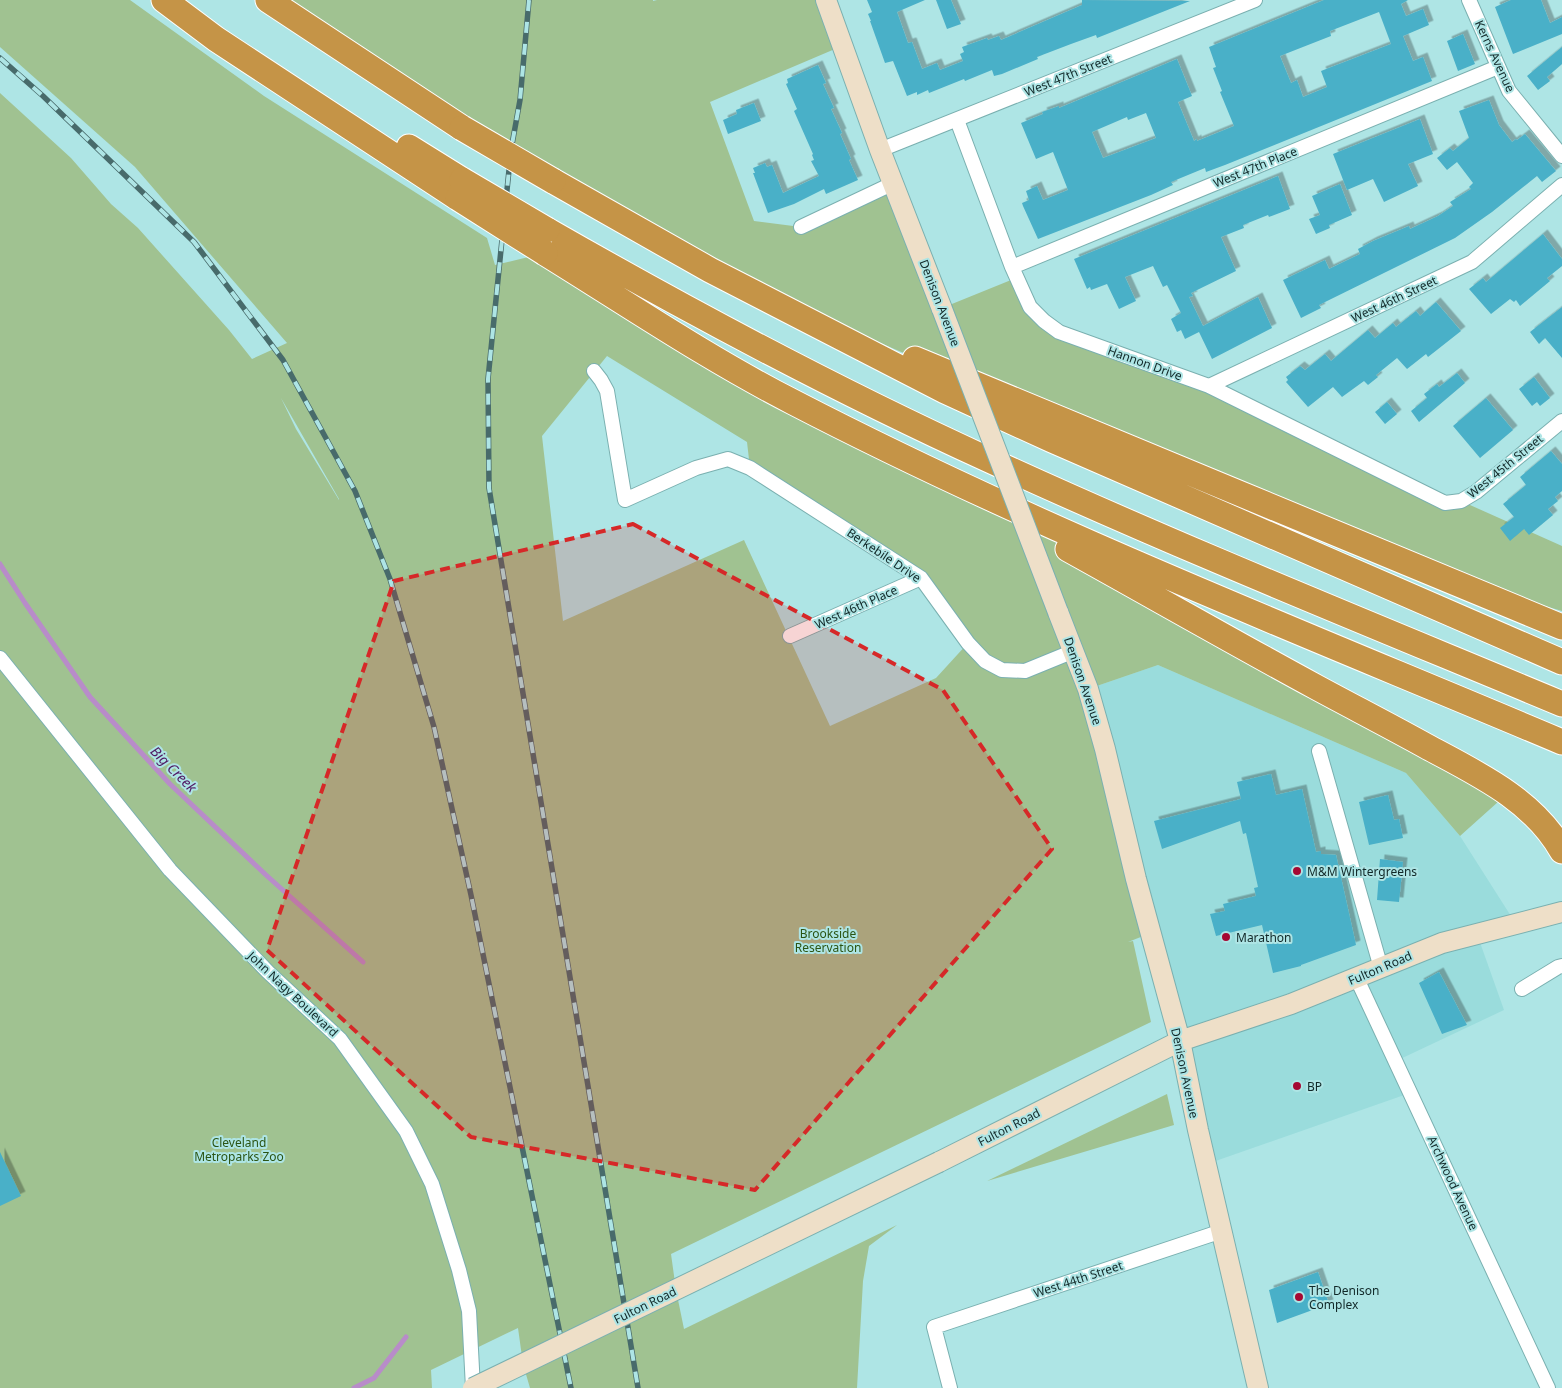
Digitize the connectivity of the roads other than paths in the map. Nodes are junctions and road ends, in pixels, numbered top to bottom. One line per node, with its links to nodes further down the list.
1 (164, 0): 13 (highway)
2 (186, 0): 13 (highway)
3 (268, 0): 17 (highway, bridge)
4 (826, 0): 9 (main road, Denison Avenue)
5 (1255, 0): 8 (street, West 47th Street)
6 (1469, 0): 7 (street, Kerns Avenue)
7 (1498, 67): 10 (street, Kerns Avenue); 16 (street, West 47th Place)
8 (958, 120): 9 (street, West 47th Street); 16 (street, Hannon Drive)
9 (880, 150): 11 (main road, Denison Avenue)
10 (1562, 156)
11 (894, 183): 14 (street); 28 (main road, Denison Avenue, bridge)
12 (1562, 185): 19 (street, West 46th Street)
13 (460, 189): 15 (highway, bridge)
14 (801, 227)
15 (546, 242): 21 (highway); 31 (highway)
16 (1012, 267): 19 (street, Hannon Drive)
17 (710, 270): 23 (highway); 30 (highway)
18 (594, 371): 24 (street, Berkebile Drive)
19 (1209, 386): 22 (street, Hannon Drive)
20 (1562, 421): 22 (street, West 45th Street)
21 (958, 484): 32 (highway); 34 (highway)
22 (1445, 503)
23 (1341, 534): 25 (highway); 26 (highway)
24 (921, 578): 27 (street, West 46th Place); 28 (street, Berkebile Drive)
25 (1562, 611)
26 (1562, 627)
27 (790, 636)
28 (1074, 651): 40 (main road, Denison Avenue)
29 (0, 658): 42 (street, John Nagy Boulevard)
30 (1562, 662)
31 (1562, 704)
32 (1562, 742)
33 (1319, 751): 37 (street)
34 (1562, 850)
35 (1562, 912): 37 (main road, Fulton Road)
36 (1562, 966): 39 (street)
37 (1381, 968): 38 (main road, Fulton Road)
38 (1357, 979): 40 (main road, Fulton Road); 45 (street, Archwood Avenue)
39 (1522, 989)
40 (1180, 1041): 41 (main road, Denison Avenue); 42 (main road, Fulton Road, bridge)
41 (1222, 1231): 43 (street, West 44th Street); 44 (main road, Denison Avenue)
42 (473, 1388)
43 (950, 1388)
44 (1258, 1388)
45 (1548, 1388)

